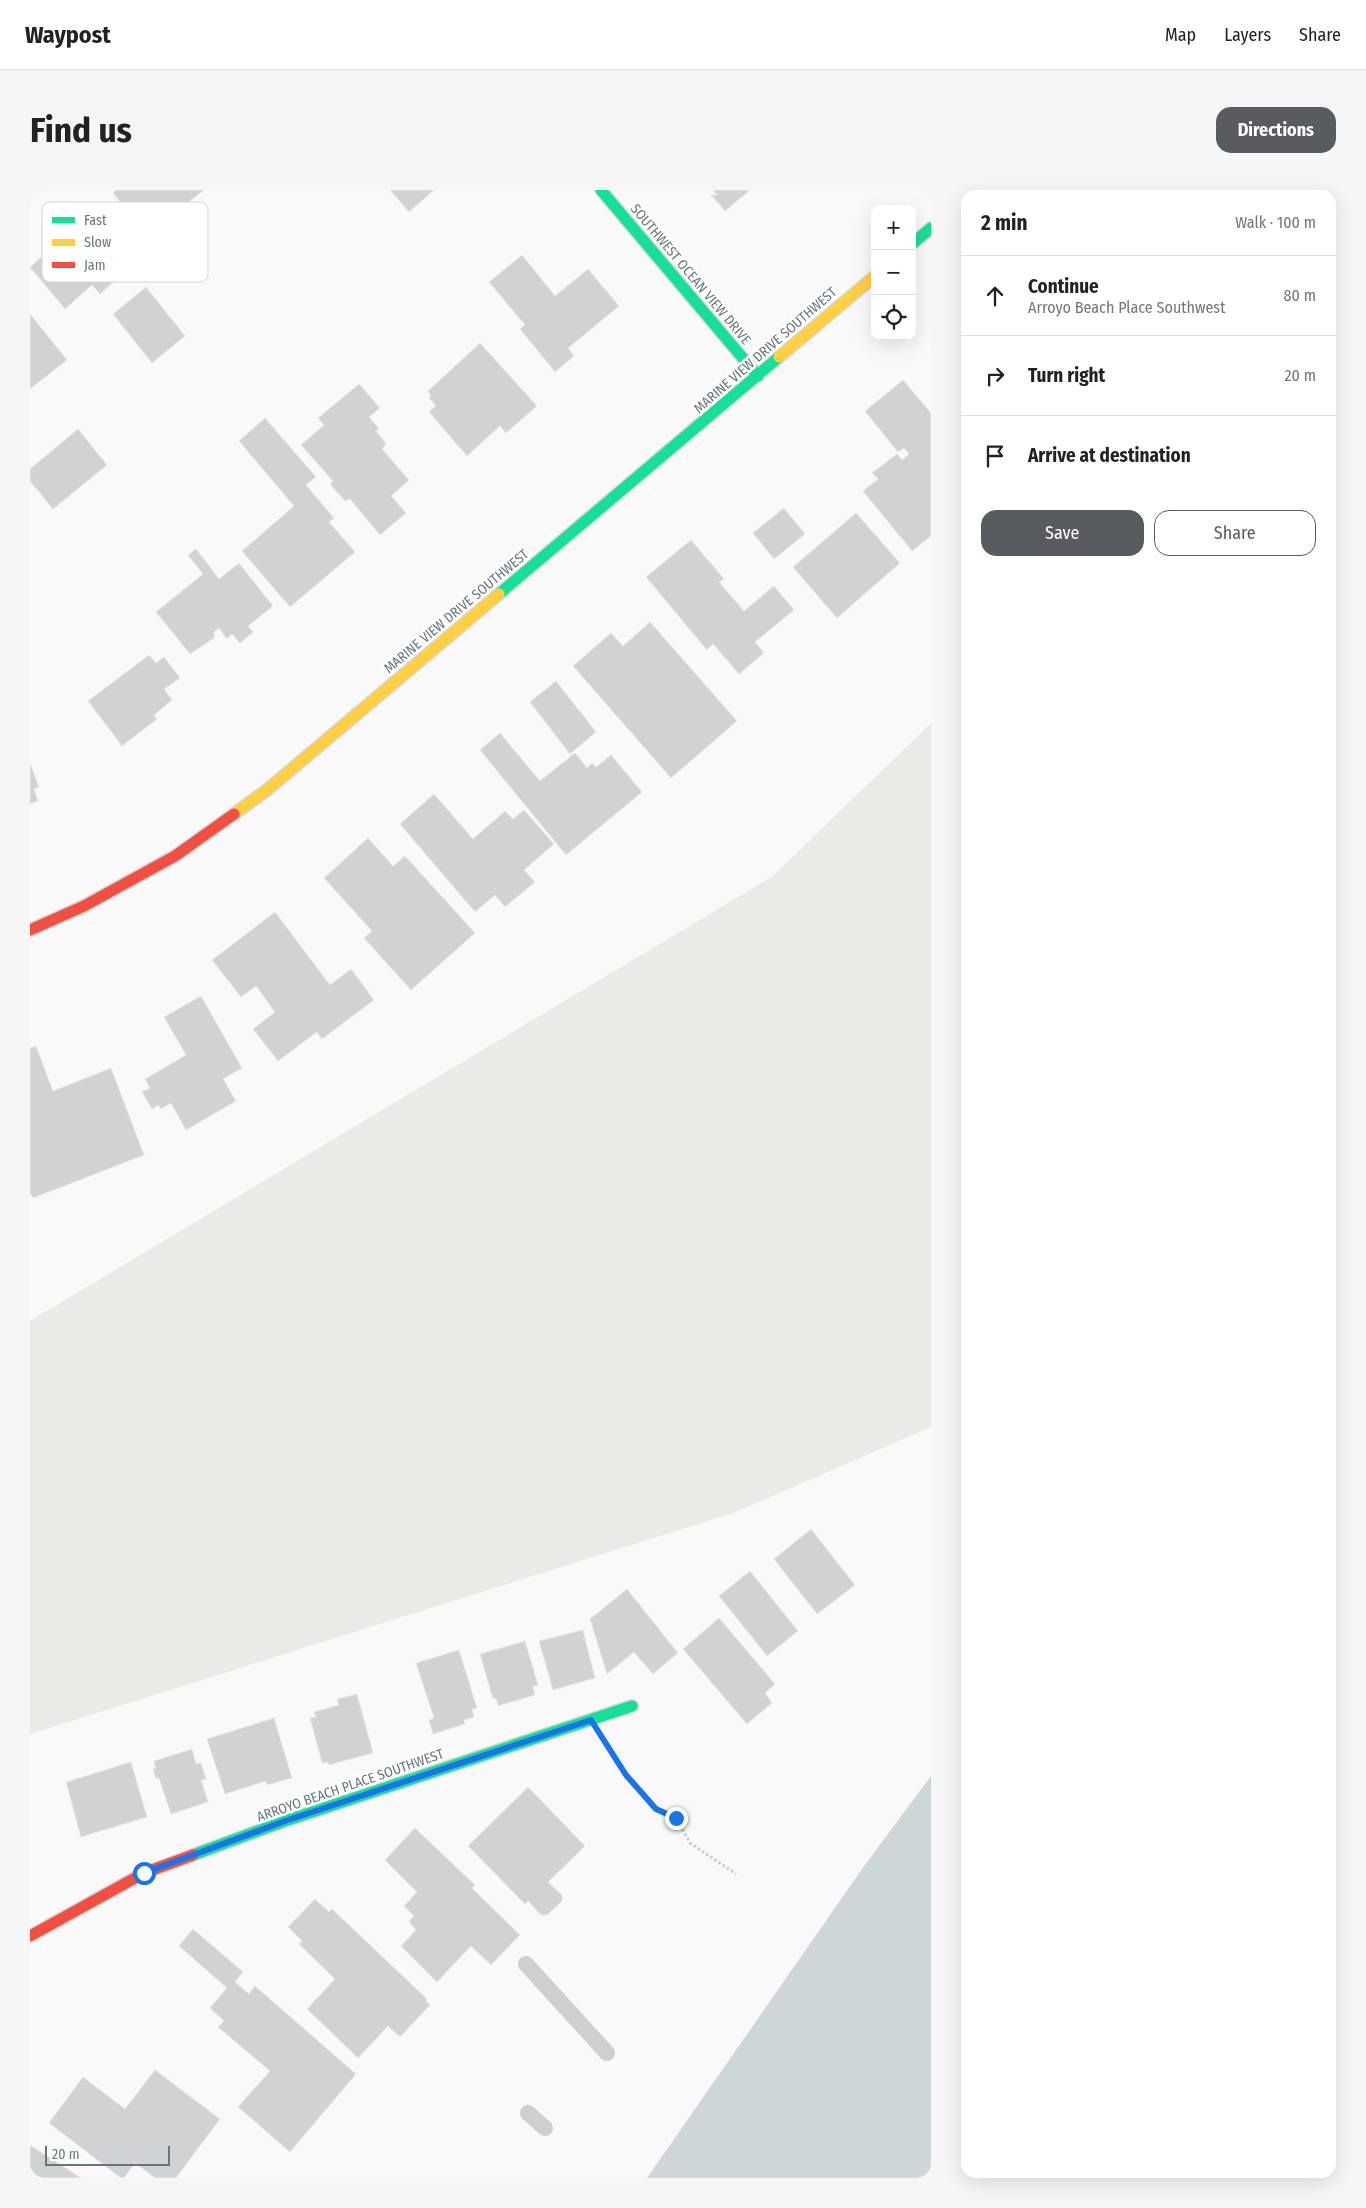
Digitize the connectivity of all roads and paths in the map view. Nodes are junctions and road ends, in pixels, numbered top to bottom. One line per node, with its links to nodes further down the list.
1 (601, 190): 5 (street, SOUTHWEST OCEAN VIEW DRIVE)
2 (931, 228): 3 (street)
3 (916, 241)
4 (871, 279): 5 (street, MARINE VIEW DRIVE SOUTHWEST)
5 (758, 376): 6 (street, MARINE VIEW DRIVE SOUTHWEST)
6 (30, 930)
7 (632, 1706): 8 (street, ARROYO BEACH PLACE SOUTHWEST)
8 (591, 1720): 9 (path); 10 (street, ARROYO BEACH PLACE SOUTHWEST)
9 (736, 1874)
10 (30, 1936)
11 (526, 1964): 12 (lane)
12 (607, 2053)
13 (528, 2113): 14 (lane)
14 (545, 2128)

